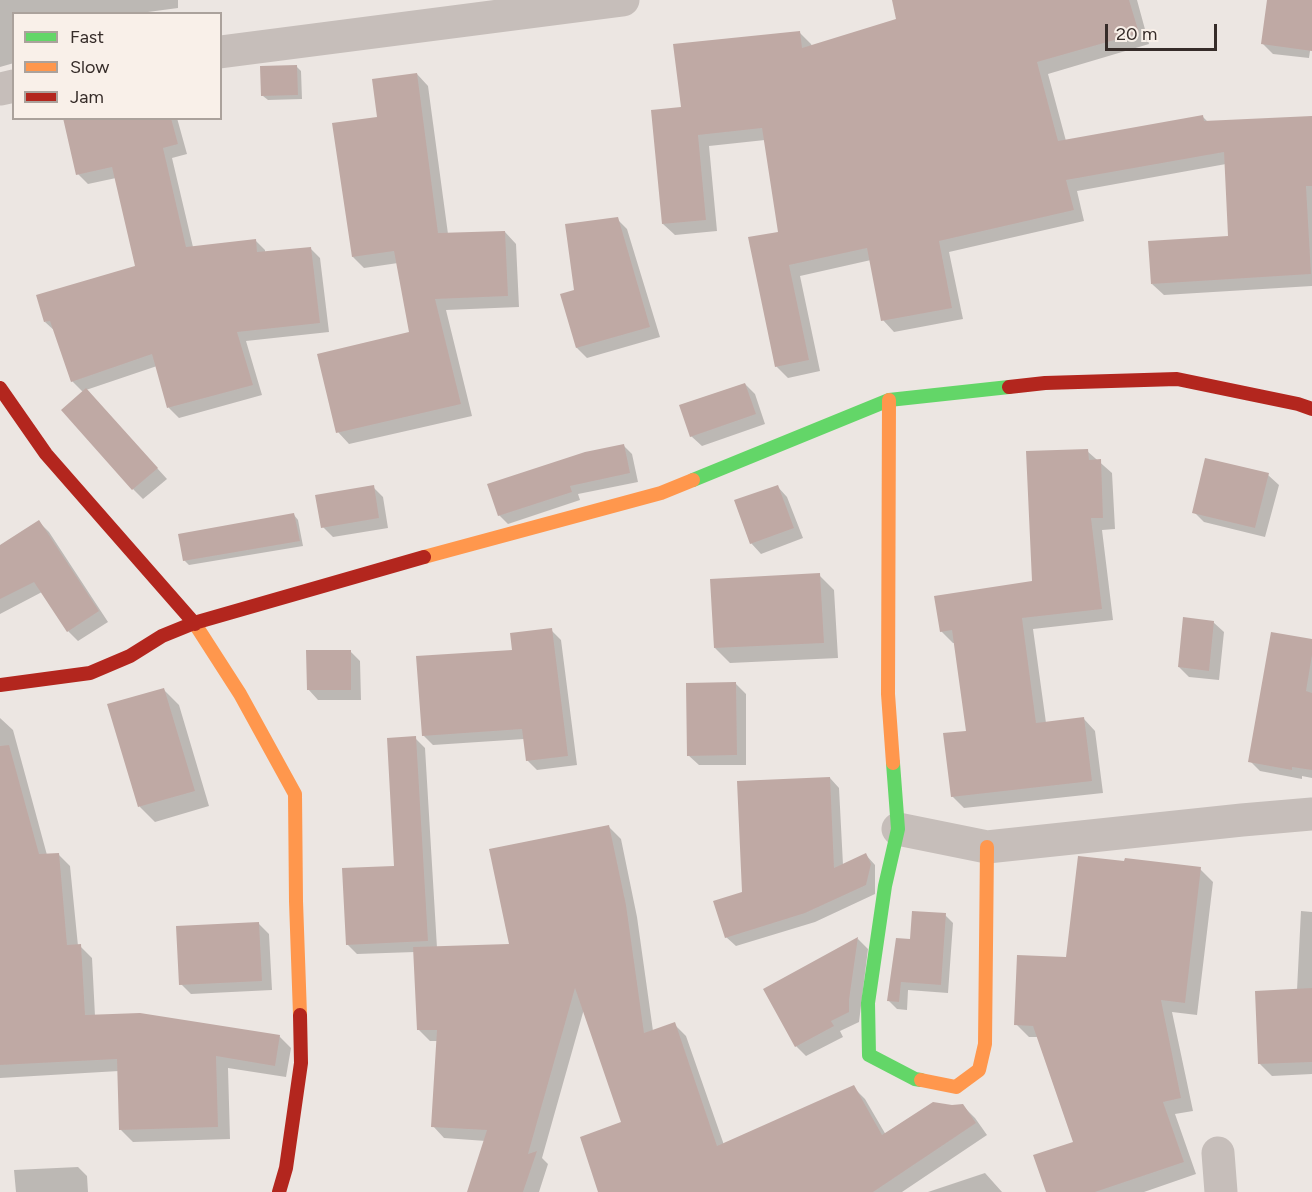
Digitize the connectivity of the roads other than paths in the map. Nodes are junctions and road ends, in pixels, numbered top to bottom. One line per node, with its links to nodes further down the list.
1 (623, 0): 2 (street)
2 (222, 52)
3 (0, 388): 6 (street)
4 (889, 400): 5 (street); 6 (street); 9 (street)
5 (1312, 410)
6 (194, 623): 7 (street); 12 (street)
7 (0, 685)
8 (1312, 814): 10 (street)
9 (898, 829): 10 (street); 10 (street)
10 (987, 847)
11 (1218, 1153): 13 (street)
12 (279, 1192)
13 (1221, 1192)

